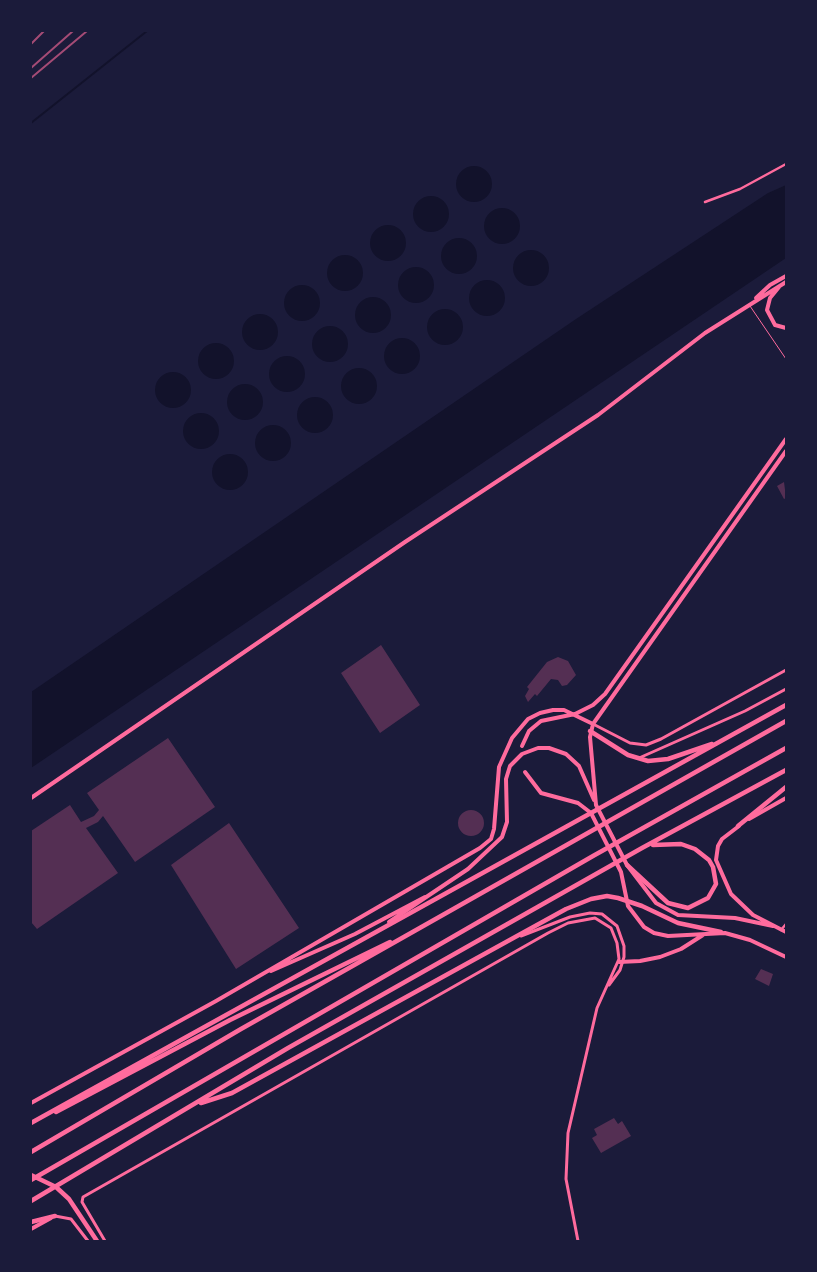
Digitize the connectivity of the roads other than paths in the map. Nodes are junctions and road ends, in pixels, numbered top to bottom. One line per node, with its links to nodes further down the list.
1 (786, 164): 2 (street)
2 (705, 202)
3 (786, 276): 5 (main road)
4 (784, 282): 5 (main road); 6 (main road)
5 (751, 302): 7 (lane); 26 (main road)
6 (786, 328)
7 (786, 359)
8 (786, 439): 12 (main road)
9 (786, 451): 14 (main road)
10 (786, 670): 17 (street)
11 (786, 689): 22 (street)
12 (597, 702): 14 (main road); 15 (main road)
13 (786, 705): 19 (highway)
14 (602, 711): 17 (main road)
15 (575, 714): 17 (main road); 20 (main road); 43 (main road)
16 (786, 722): 35 (highway)
17 (593, 724): 18 (main road)
18 (590, 731): 22 (highway); 28 (main road)
19 (725, 739): 22 (highway); 40 (highway)
20 (522, 746)
21 (786, 748): 49 (highway)
22 (636, 758)
23 (786, 770): 30 (highway)
24 (525, 772): 38 (main road)
25 (786, 787): 29 (highway)
26 (31, 798)
27 (786, 798): 29 (main road)
28 (596, 805): 31 (main road); 32 (main road)
29 (738, 826): 34 (main road)
30 (649, 845): 31 (highway); 45 (highway)
31 (627, 865): 34 (main road)
32 (442, 888): 40 (main road); 43 (main road)
33 (786, 924): 37 (street)
34 (773, 926): 37 (main road)
35 (419, 930): 46 (highway); 47 (highway)
36 (719, 931): 38 (main road); 39 (highway); 41 (main road)
37 (784, 931)
38 (705, 934): 42 (main road)
39 (516, 937): 42 (street); 45 (highway)
40 (363, 939): 46 (highway)
41 (786, 957)
42 (621, 962): 56 (street); 57 (street)
43 (258, 977): 44 (main road)
44 (31, 1103)
45 (198, 1104): 50 (highway)
46 (32, 1122)
47 (31, 1152)
48 (31, 1175): 55 (highway)
49 (31, 1180)
50 (31, 1201)
51 (55, 1216): 52 (highway); 53 (main road); 54 (street)
52 (31, 1222)
53 (31, 1229)
54 (88, 1241)
55 (97, 1241)
56 (105, 1241)
57 (578, 1241)

